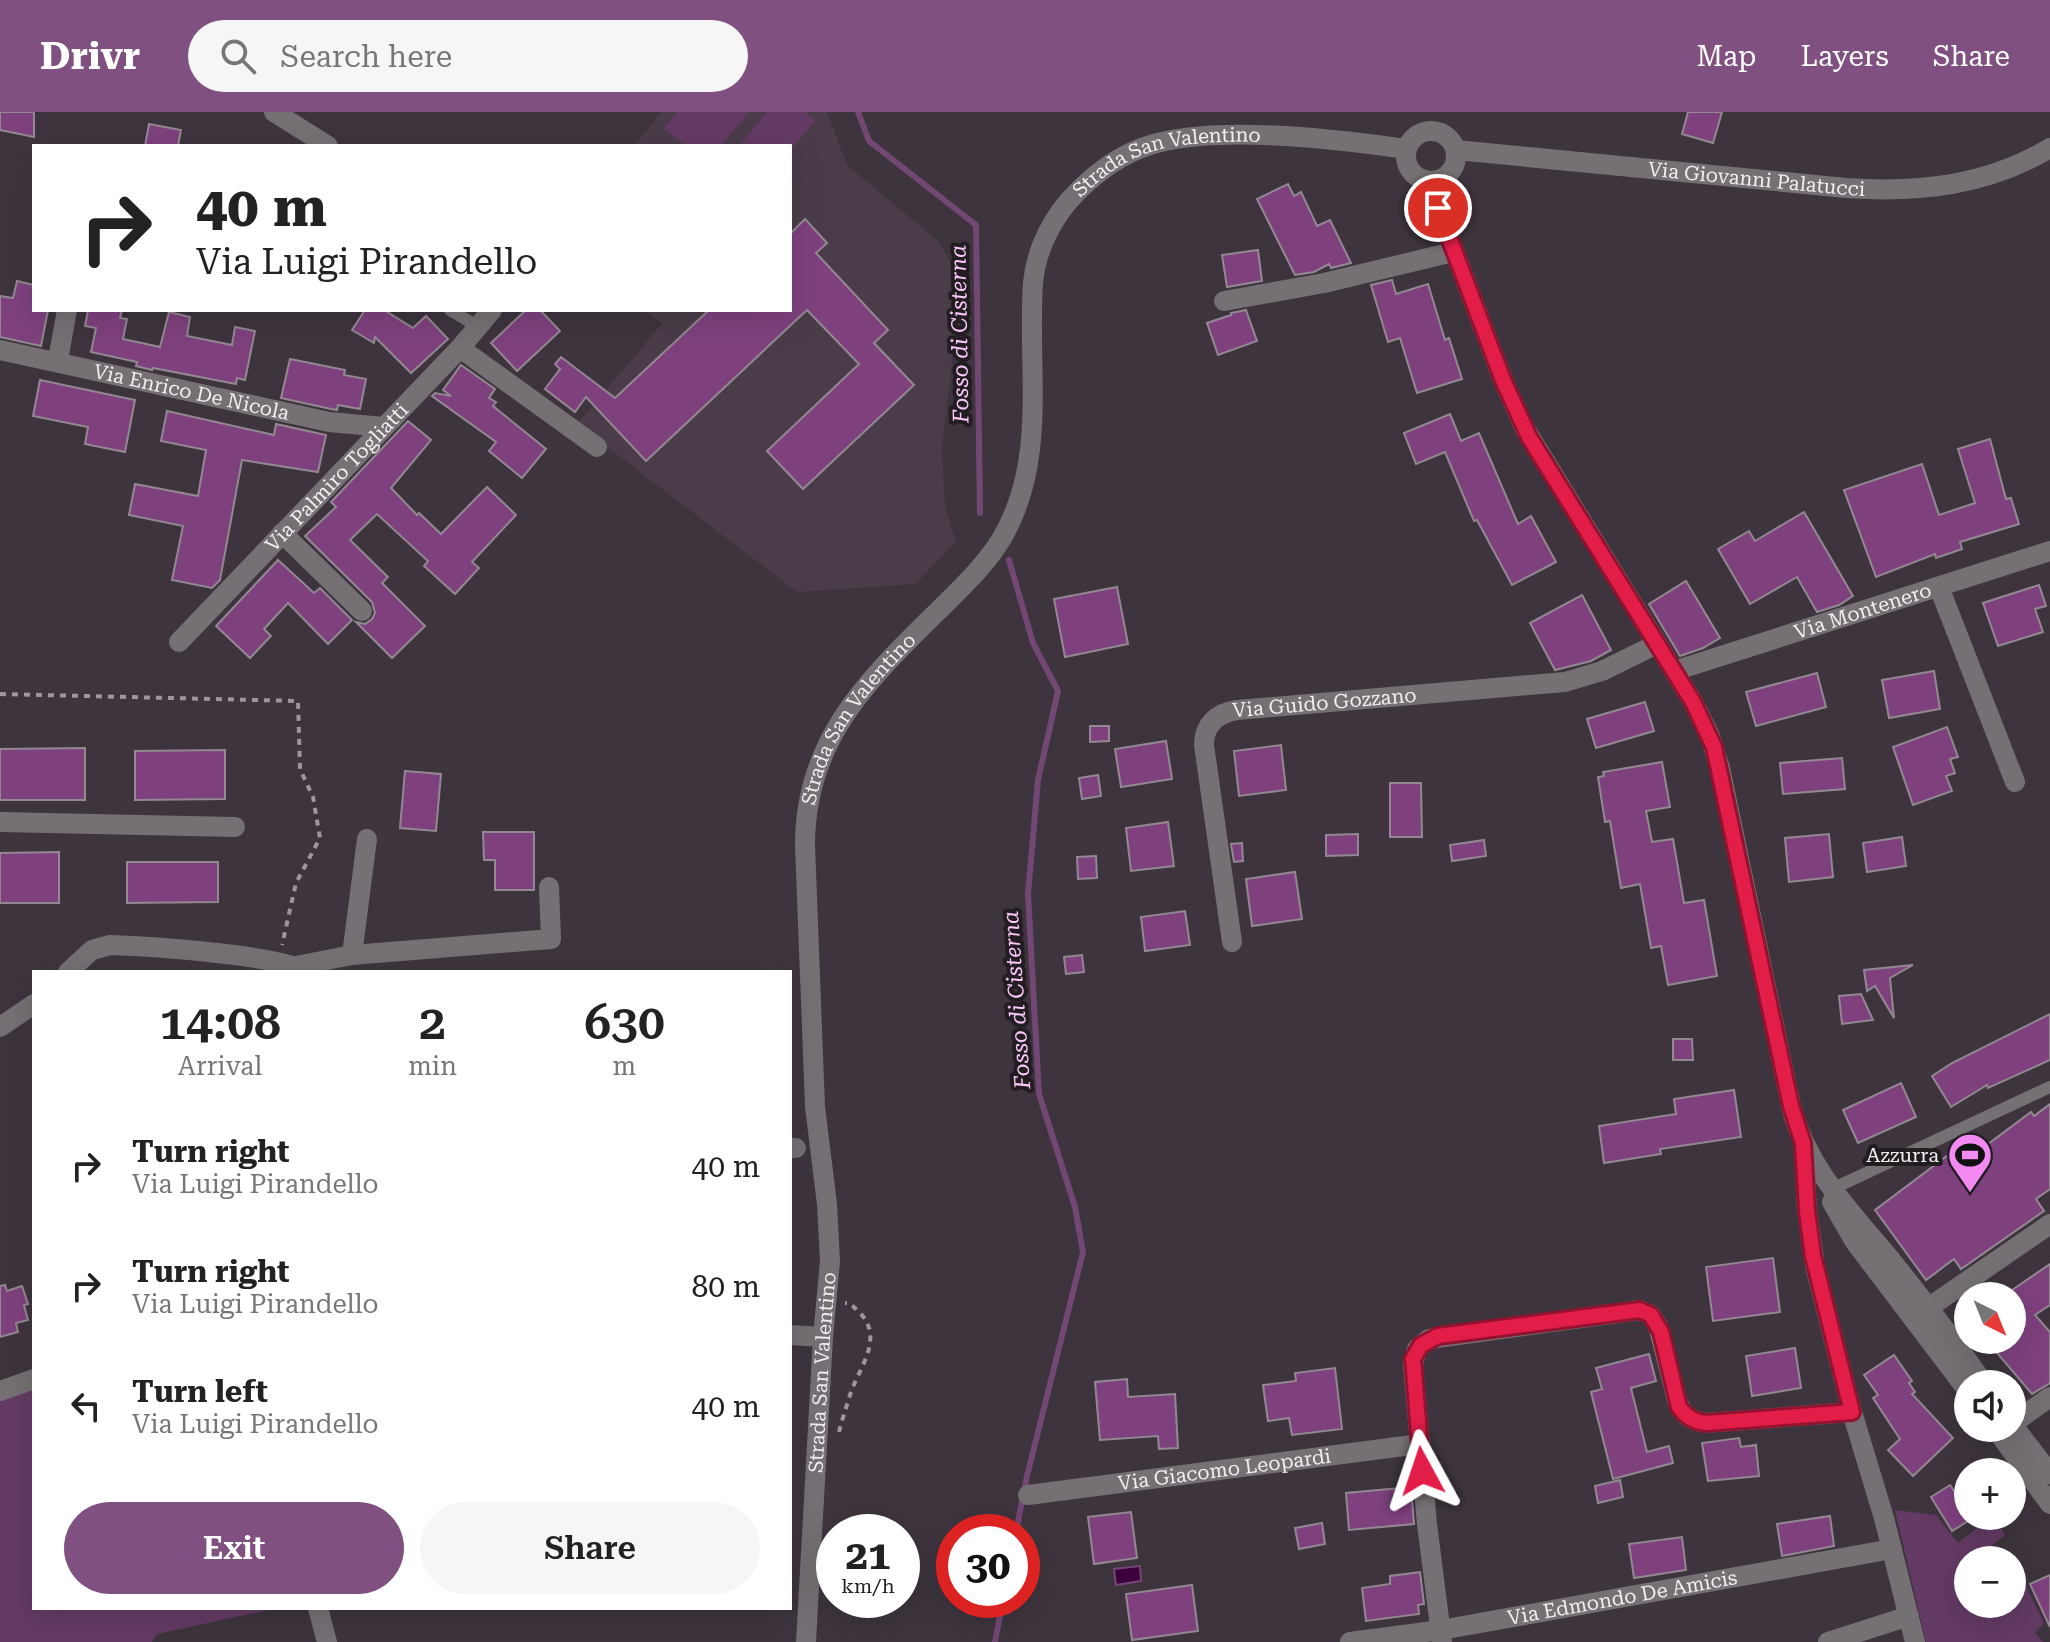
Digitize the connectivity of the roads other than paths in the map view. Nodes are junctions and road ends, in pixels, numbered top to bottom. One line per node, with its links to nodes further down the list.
1 (274, 112): 3 (street)
2 (1422, 122): 5 (street); 6 (street)
3 (325, 144)
4 (2050, 148): 6 (street, Via Giovanni Palatucci)
5 (1406, 149): 7 (street); 43 (street, Strada San Valentino)
6 (1456, 150): 7 (street)
7 (1424, 181): 8 (street)
8 (1453, 252): 9 (street); 24 (street)
9 (1224, 301)
10 (67, 312): 16 (street)
11 (453, 312): 13 (lane)
12 (490, 312): 13 (street, Via Palmiro Togliatti)
13 (479, 327): 14 (street, Via Palmiro Togliatti)
14 (460, 348): 17 (street, Via Palmiro Togliatti); 18 (street)
15 (0, 350): 16 (street, Via Enrico De Nicola)
16 (58, 360): 17 (street, Via Enrico De Nicola)
17 (384, 427): 19 (street, Via Palmiro Togliatti)
18 (597, 447)
19 (282, 533): 22 (street); 23 (street, Via Palmiro Togliatti)
20 (2050, 551): 21 (street, Via Montenero)
21 (1939, 587): 25 (street, Via Montenero); 26 (street)
22 (362, 611)
23 (179, 642)
24 (1657, 644): 25 (street); 31 (street, Via Guido Gozzano)
25 (1674, 671): 38 (street)
26 (2015, 782)
27 (0, 822): 28 (street)
28 (235, 827)
29 (367, 839): 32 (street)
30 (549, 887): 32 (street)
31 (1232, 942)
32 (352, 955): 33 (street)
33 (293, 967): 34 (street)
34 (70, 970)
35 (32, 1005): 36 (street)
36 (0, 1027)
37 (2050, 1087): 39 (lane)
38 (1803, 1143): 39 (street); 49 (street)
39 (1828, 1184): 41 (street); 45 (street)
40 (2050, 1224): 41 (street)
41 (1928, 1308): 44 (street)
42 (792, 1335): 43 (street)
43 (823, 1337): 62 (street, Strada San Valentino)
44 (1974, 1370)
45 (1954, 1373)
46 (32, 1380): 47 (street)
47 (0, 1391)
48 (2050, 1397): 50 (street)
49 (1852, 1412): 53 (street); 57 (street)
50 (2026, 1414)
51 (2005, 1442): 56 (street)
52 (2026, 1442): 54 (street)
53 (1420, 1444): 55 (street, Via Giacomo Leopardi); 60 (street)
54 (2050, 1474)
55 (1028, 1495)
56 (2050, 1504)
57 (1892, 1549): 59 (street); 60 (street, Via Edmondo De Amicis)
58 (319, 1610): 61 (street)
59 (1909, 1616): 64 (street); 65 (street)
60 (1442, 1636): 63 (street, Via Edmondo De Amicis)
61 (327, 1642)
62 (806, 1642)
63 (1350, 1642)
64 (1828, 1642)
65 (1915, 1642)

